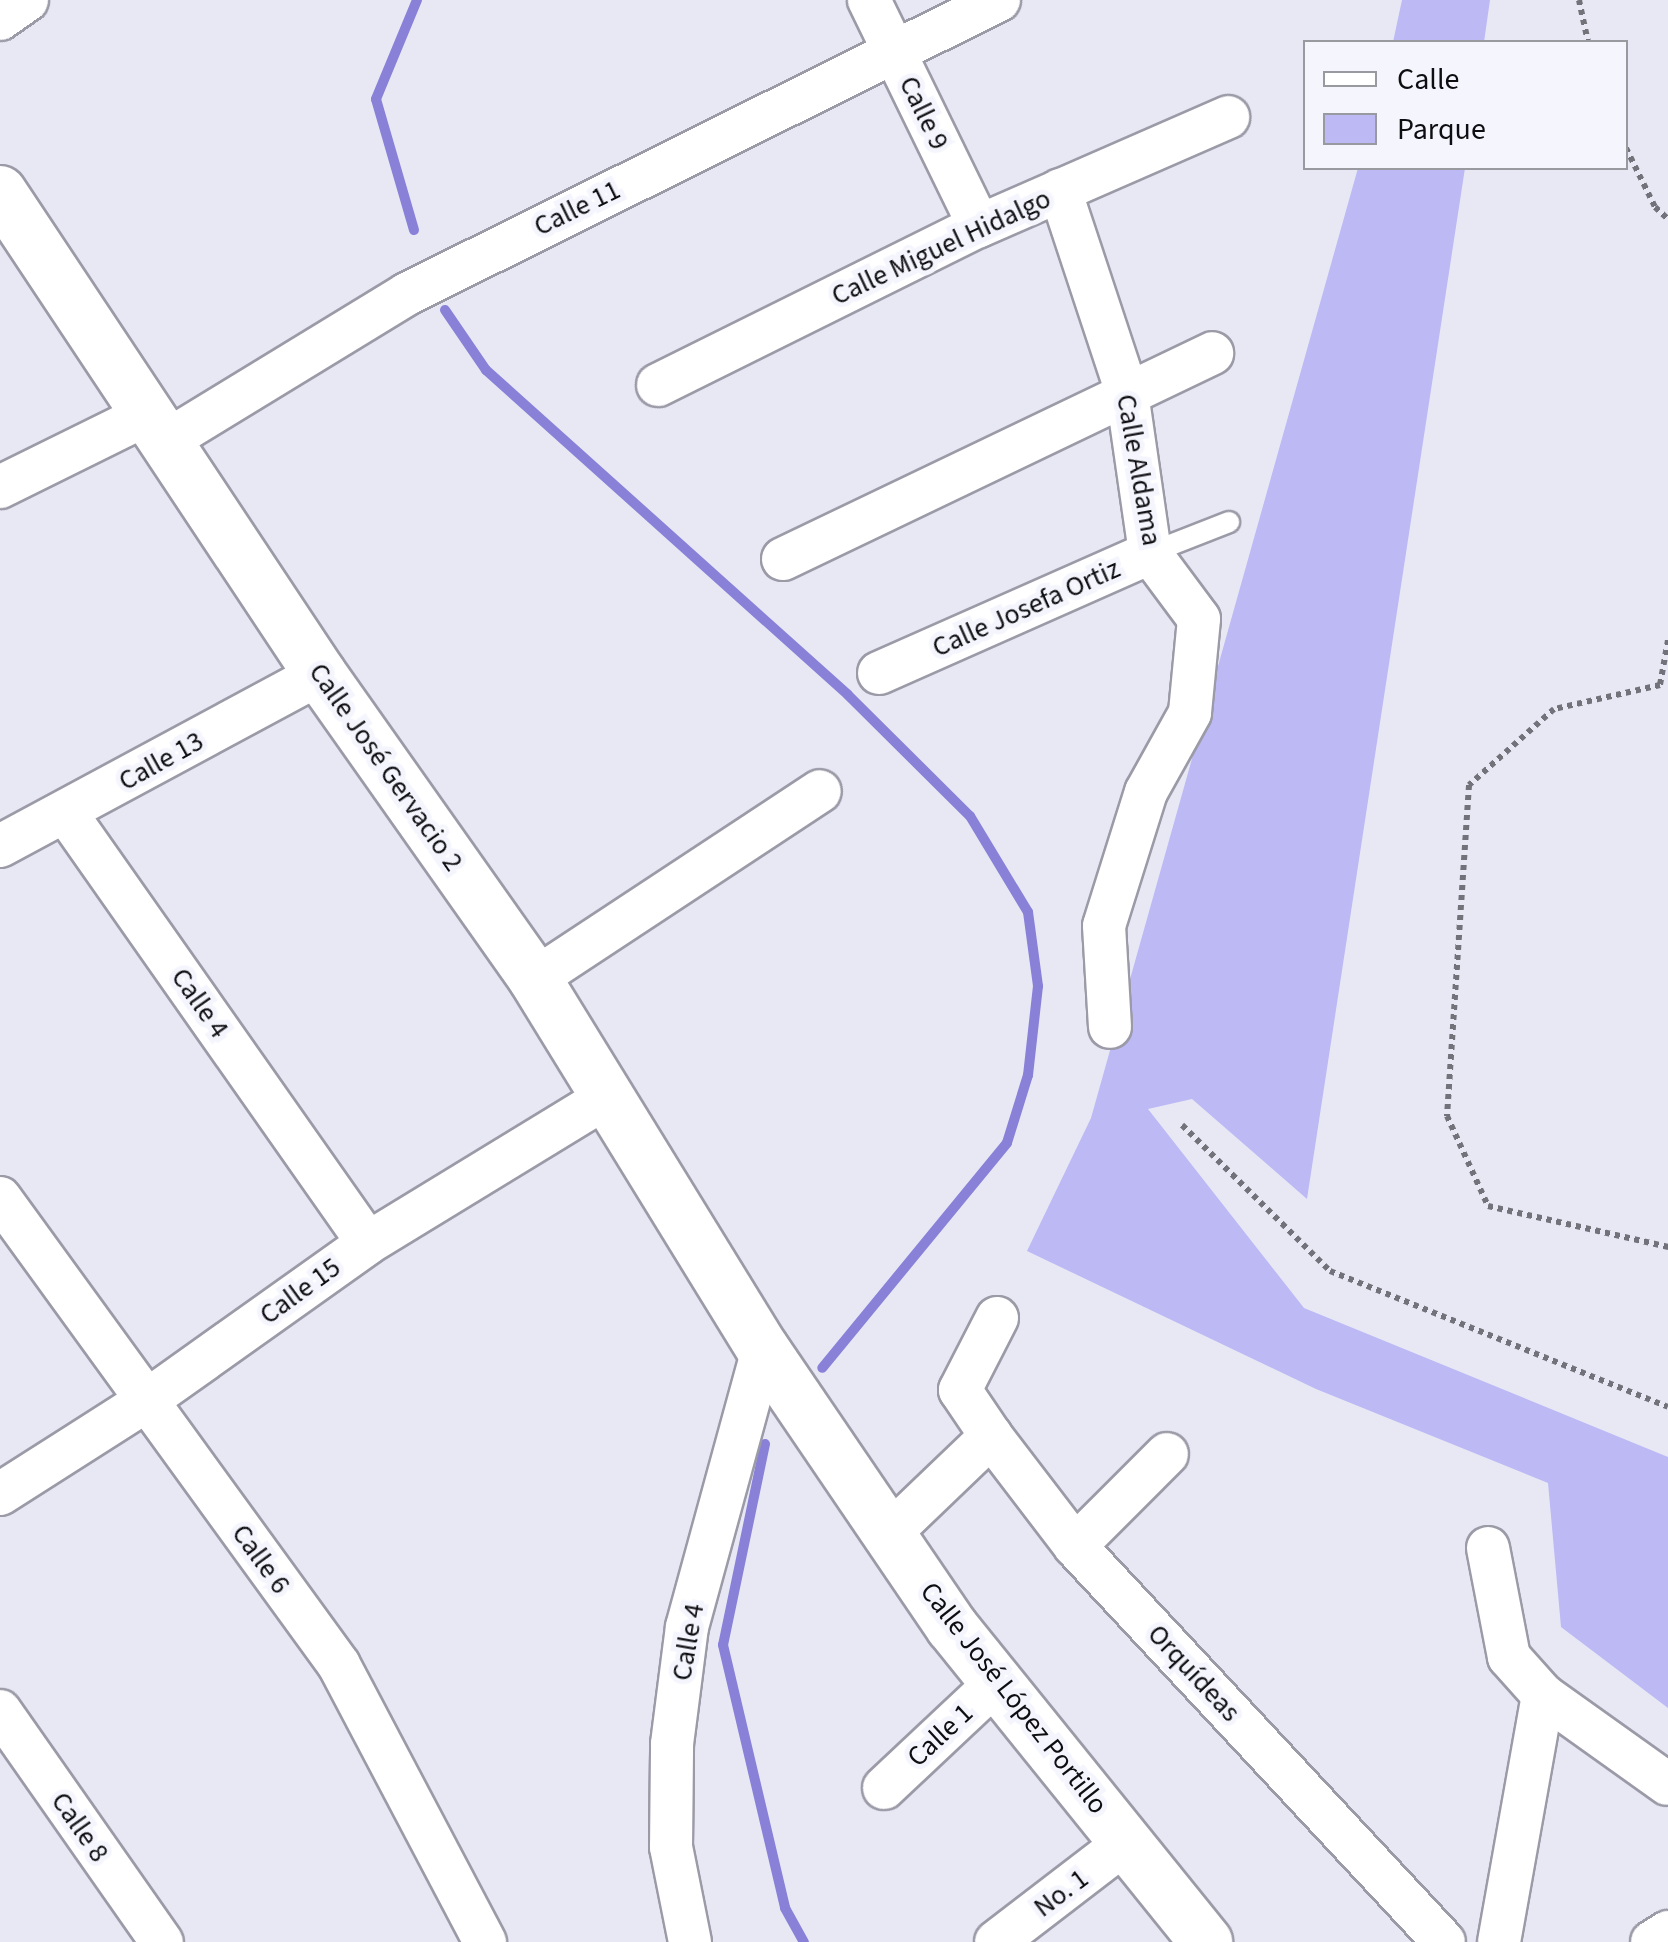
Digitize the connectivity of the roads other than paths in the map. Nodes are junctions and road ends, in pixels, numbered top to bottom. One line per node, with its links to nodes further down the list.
1 (27, 0): 4 (street)
2 (869, 0): 5 (street, Calle 9)
3 (1000, 0): 5 (street, Calle 11)
4 (0, 18)
5 (894, 52): 9 (street, Calle 9); 13 (street, Calle 11)
6 (1228, 117): 7 (street, Calle Miguel Hidalgo)
7 (1060, 190): 9 (street, Calle Miguel Hidalgo); 12 (street, Calle Aldama)
8 (0, 192): 13 (street, Calle José Gervacio 2)
9 (978, 226): 11 (street, Calle Miguel Hidalgo)
10 (1212, 353): 12 (street)
11 (658, 385)
12 (1127, 393): 16 (street, Calle Aldama); 17 (street)
13 (159, 426): 14 (street, Calle 11); 19 (street, Calle José Gervacio 2)
14 (0, 487)
15 (1229, 522): 16 (lane, Calle Josefa Ortiz)
16 (1150, 554): 18 (street, Calle Josefa Ortiz); 24 (street, Calle Aldama)
17 (783, 559)
18 (879, 673)
19 (320, 674): 21 (street, Calle 13); 23 (street, Calle José Gervacio 2)
20 (820, 791): 23 (street)
21 (66, 813): 22 (street, Calle 13); 27 (street, Calle 4)
22 (0, 846)
23 (535, 979): 25 (street, Calle José Gervacio 2)
24 (1110, 1027)
25 (606, 1098): 27 (street, Calle 15); 29 (street, Calle José Gervacio 2)
26 (0, 1198): 30 (street, Calle 6)
27 (368, 1243): 30 (street, Calle 15)
28 (997, 1318): 31 (street, Orquídeas)
29 (763, 1349): 34 (street, Calle José López Portillo); 46 (street, Calle 4)
30 (146, 1401): 33 (street, Calle 15); 45 (street, Calle 6)
31 (990, 1436): 34 (street); 35 (street, Orquídeas)
32 (1167, 1454): 35 (street)
33 (0, 1494)
34 (890, 1532): 37 (street, Calle José López Portillo)
35 (1075, 1546): 49 (street, Orquídeas)
36 (1488, 1548): 38 (street)
37 (996, 1682): 41 (street, Calle 1); 42 (street, Calle José López Portillo)
38 (1543, 1695): 40 (street); 50 (street)
39 (0, 1711): 44 (street, Calle 8)
40 (1668, 1784)
41 (884, 1788)
42 (1126, 1843): 47 (street, No. 1); 48 (street, Calle José López Portillo)
43 (1668, 1932): 51 (street)
44 (162, 1942)
45 (485, 1942)
46 (690, 1942)
47 (996, 1942)
48 (1206, 1942)
49 (1444, 1942)
50 (1498, 1942)
51 (1652, 1942)

